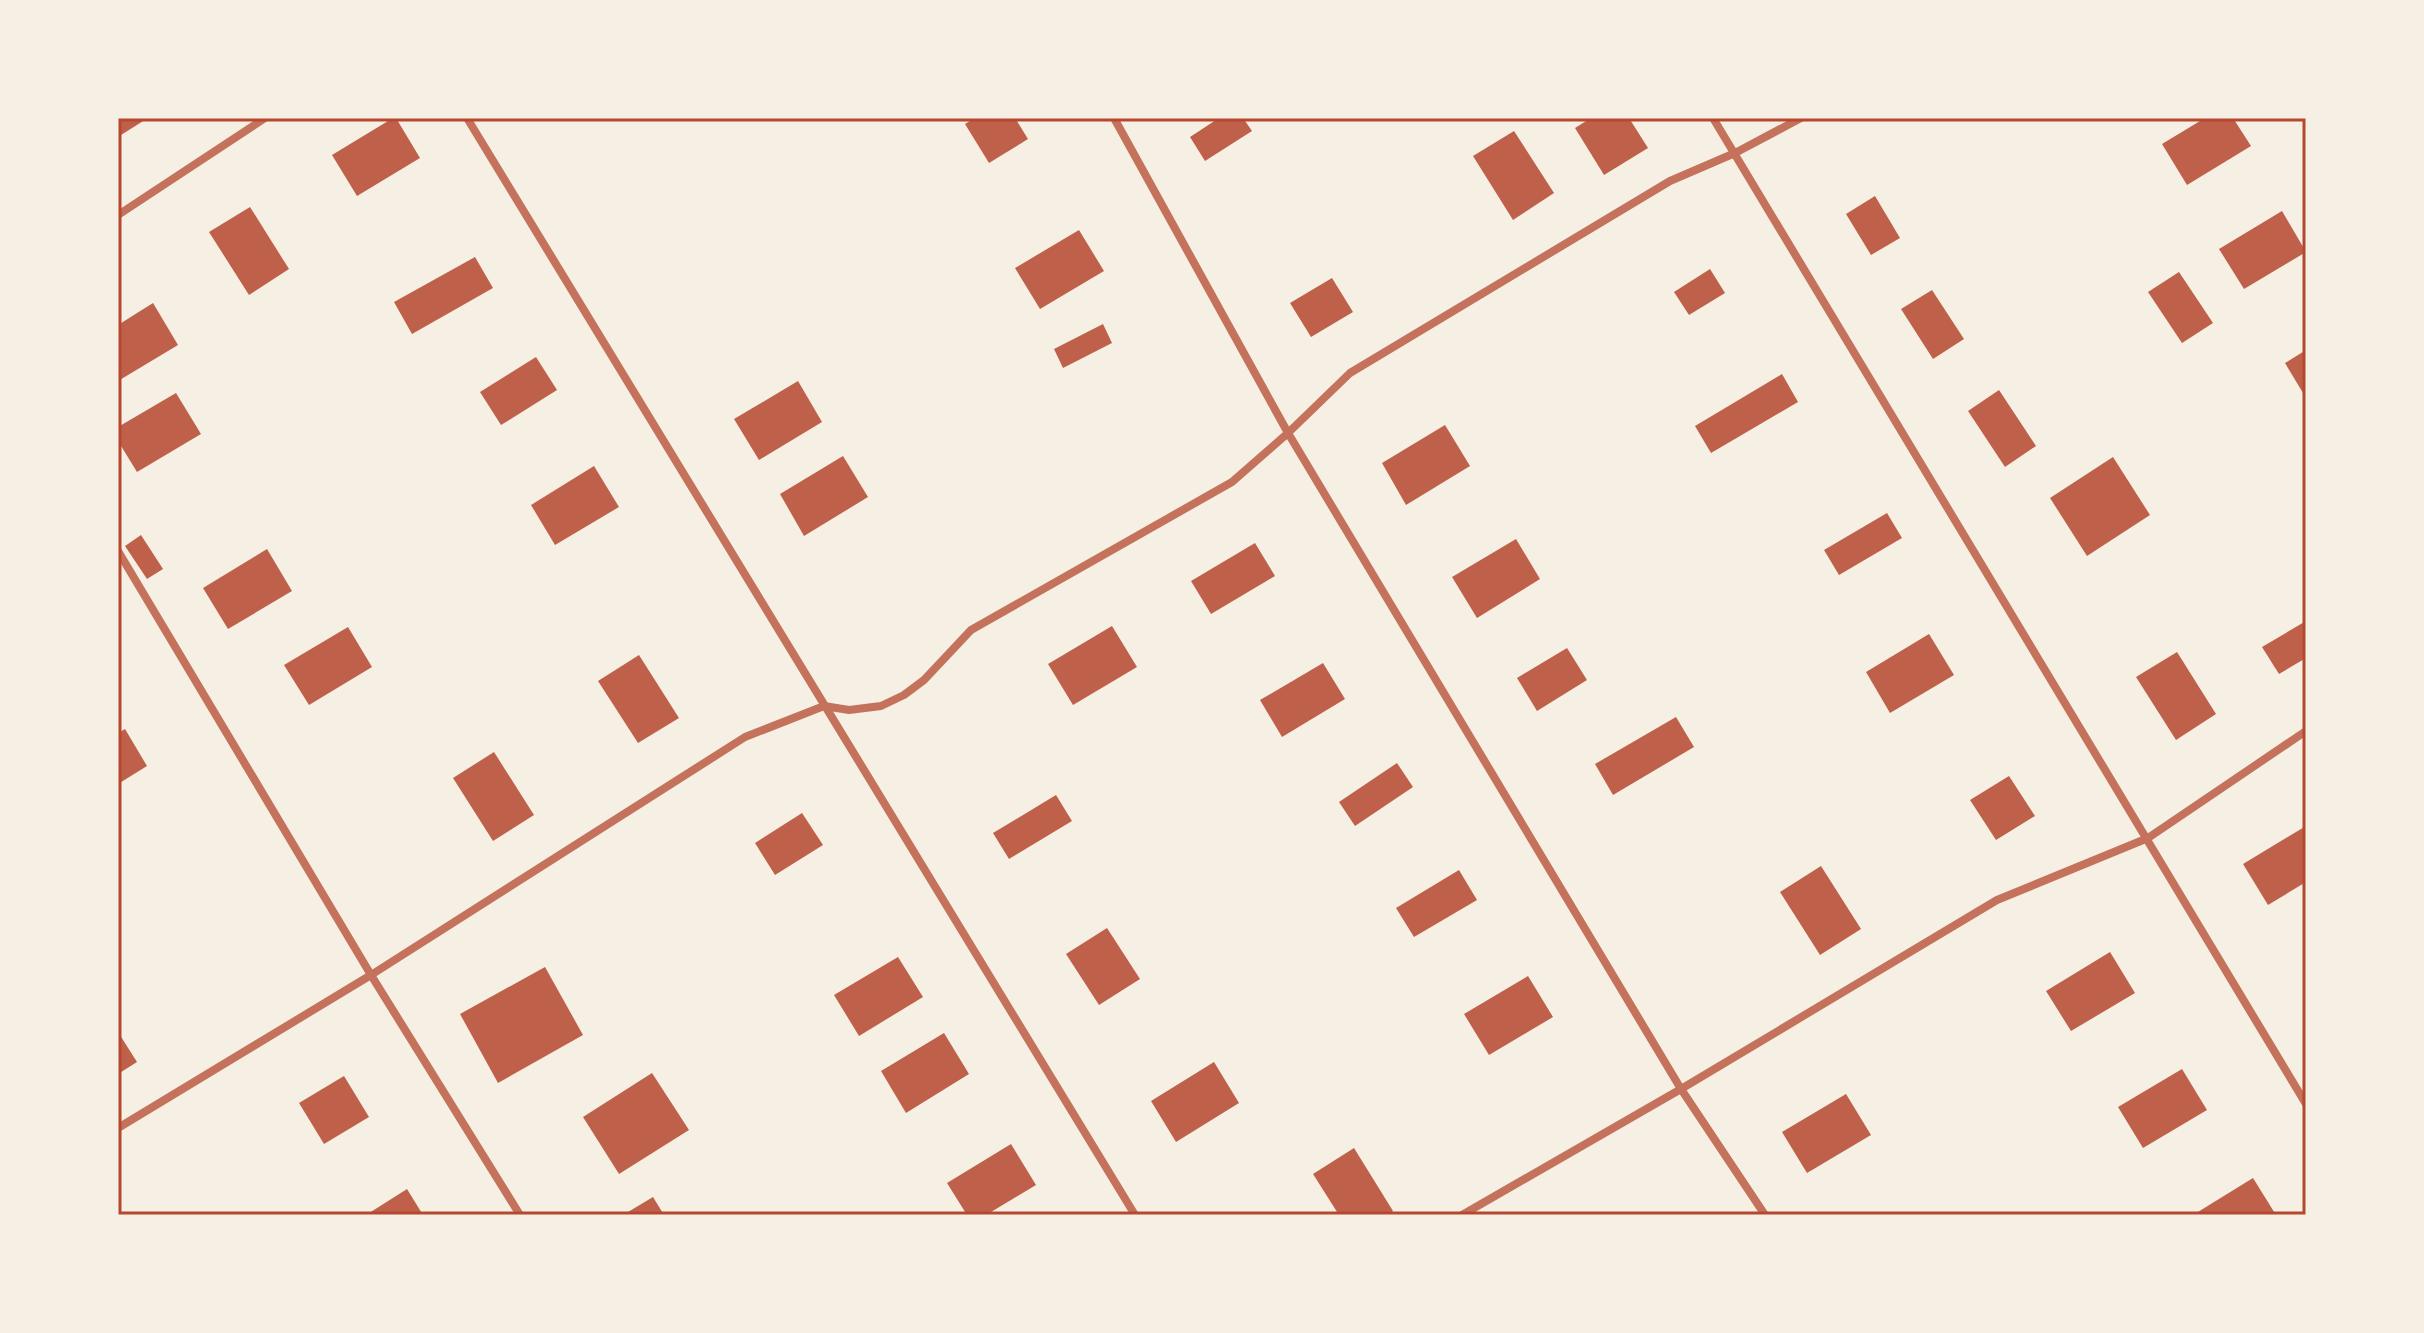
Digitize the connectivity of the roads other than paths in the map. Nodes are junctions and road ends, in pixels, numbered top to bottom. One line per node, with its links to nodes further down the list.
1 (265, 118): 7 (street)
2 (467, 118): 10 (street)
3 (1114, 118): 8 (street)
4 (1713, 118): 6 (street)
5 (1801, 118): 6 (street)
6 (1735, 153): 8 (street); 12 (street)
7 (118, 215)
8 (1288, 433): 10 (street); 14 (street)
9 (118, 551): 13 (street)
10 (824, 706): 13 (street); 18 (street)
11 (2306, 731): 12 (street)
12 (2148, 838): 14 (street); 15 (street)
13 (371, 975): 16 (street); 17 (street)
14 (1681, 1089): 19 (street); 20 (street)
15 (2306, 1104)
16 (118, 1128)
17 (520, 1215)
18 (1135, 1215)
19 (1462, 1215)
20 (1765, 1215)

